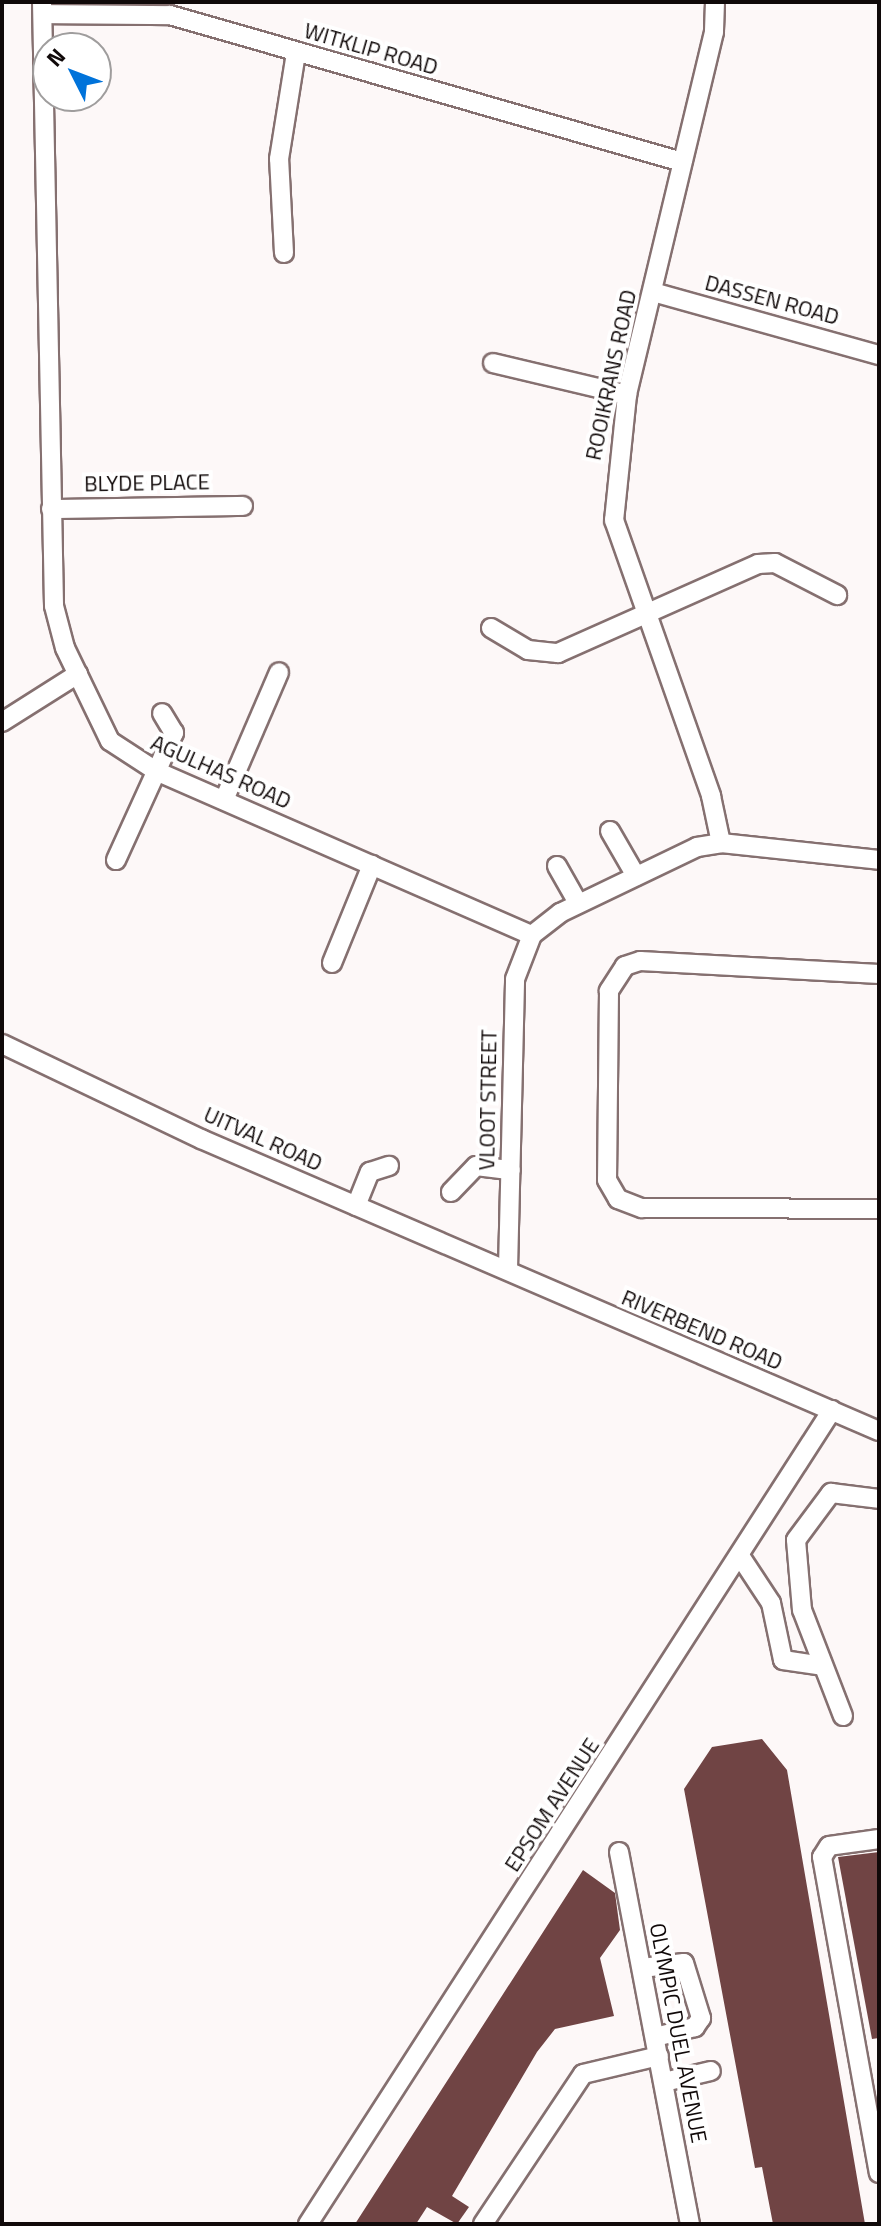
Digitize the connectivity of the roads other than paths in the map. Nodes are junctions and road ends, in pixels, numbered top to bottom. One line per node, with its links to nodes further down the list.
1 (715, 2): 4 (street, ROOIKRANS ROAD)
2 (43, 8): 3 (street, WITKLIP ROAD); 11 (street, AGULHAS ROAD)
3 (296, 53): 4 (street, WITKLIP ROAD); 5 (street)
4 (682, 162): 6 (street, ROOIKRANS ROAD)
5 (284, 253)
6 (653, 292): 7 (street, DASSEN ROAD); 9 (street, ROOIKRANS ROAD)
7 (878, 351)
8 (493, 363): 9 (street)
9 (627, 395): 13 (street, ROOIKRANS ROAD)
10 (243, 506): 11 (street, BLYDE PLACE)
11 (51, 509): 16 (street, AGULHAS ROAD)
12 (837, 595): 13 (street)
13 (644, 618): 14 (street); 22 (street, ROOIKRANS ROAD)
14 (491, 628)
15 (279, 672): 20 (street)
16 (78, 674): 18 (street); 19 (street, AGULHAS ROAD)
17 (162, 713): 19 (street)
18 (2, 722)
19 (156, 771): 20 (street, AGULHAS ROAD); 23 (street)
20 (224, 800): 25 (street, AGULHAS ROAD)
21 (610, 831): 27 (street)
22 (721, 843): 24 (street); 27 (street)
23 (116, 860)
24 (879, 860)
25 (372, 865): 29 (street, AGULHAS ROAD); 30 (street)
26 (557, 866): 28 (street)
27 (636, 876): 28 (street)
28 (578, 903): 29 (street)
29 (532, 935): 34 (street, VLOOT STREET)
30 (332, 963)
31 (879, 974): 37 (street)
32 (2, 1044): 36 (street, UITVAL ROAD)
33 (389, 1166): 36 (street)
34 (511, 1170): 35 (street); 38 (street, VLOOT STREET)
35 (451, 1192)
36 (356, 1206): 38 (street, UITVAL ROAD)
37 (879, 1209)
38 (508, 1269): 39 (street, RIVERBEND ROAD)
39 (832, 1410): 40 (street, RIVERBEND ROAD); 42 (street, EPSOM AVENUE)
40 (879, 1431)
41 (879, 1499): 43 (street)
42 (742, 1559): 43 (street); 52 (street, EPSOM AVENUE)
43 (823, 1666): 44 (street)
44 (843, 1716)
45 (879, 1839): 51 (street)
46 (619, 1852): 47 (street, OLYMPIC DUEL AVENUE)
47 (642, 1968): 48 (street, OLYMPIC DUEL AVENUE); 48 (street)
48 (657, 2046): 50 (street, OLYMPIC DUEL AVENUE); 53 (street)
49 (711, 2071): 50 (street)
50 (664, 2082): 54 (street, OLYMPIC DUEL AVENUE)
51 (879, 2173)
52 (308, 2224)
53 (483, 2224)
54 (690, 2224)

